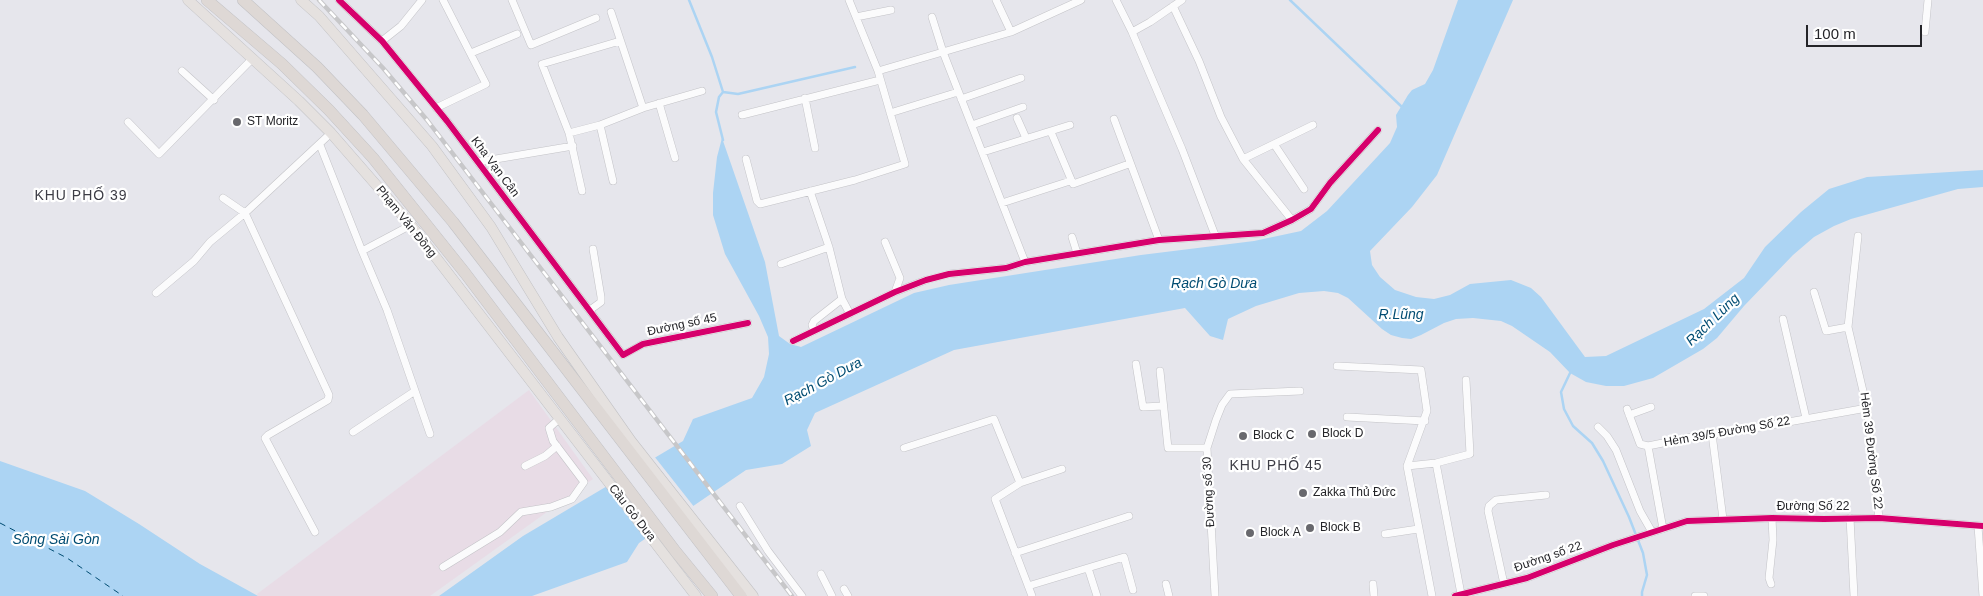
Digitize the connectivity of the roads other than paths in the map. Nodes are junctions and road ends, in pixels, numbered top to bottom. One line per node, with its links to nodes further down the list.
1 (188, 0): 29 (main road, Phạm Văn Đồng)
2 (207, 0): 123 (highway, Phạm Văn Đồng)
3 (243, 0): 114 (highway)
4 (301, 0): 103 (main road)
5 (339, 0): 25 (street, Kha Vạn Cân)
6 (422, 0): 25 (street)
7 (443, 0): 28 (street)
8 (849, 0): 18 (street)
9 (996, 0): 21 (street)
10 (1081, 0): 21 (street)
11 (1116, 0): 22 (street)
12 (1182, 0): 15 (street)
13 (1928, 0): 23 (street)
14 (515, 1): 20 (street)
15 (1173, 6): 22 (street); 63 (street)
16 (891, 10): 18 (street)
17 (611, 12): 26 (street)
18 (856, 17): 31 (street)
19 (932, 17): 27 (street)
20 (596, 18)
21 (1011, 32): 27 (street)
22 (1132, 32): 76 (street)
23 (1925, 32)
24 (517, 34): 28 (street)
25 (382, 41): 40 (street, Kha Vạn Cân)
26 (620, 41): 41 (street); 54 (street)
27 (943, 52): 31 (street); 35 (street)
28 (471, 53): 40 (street)
29 (253, 58): 37 (street); 53 (main road, Phạm Văn Đồng)
30 (182, 71): 37 (street)
31 (878, 71): 33 (street)
32 (1021, 78): 35 (street)
33 (880, 80): 36 (street); 42 (street)
34 (702, 91): 38 (street)
35 (960, 96): 42 (street); 48 (street)
36 (805, 98): 43 (street); 59 (street)
37 (214, 100): 46 (street)
38 (659, 104): 41 (street); 61 (street)
39 (1023, 107): 48 (street)
40 (436, 108): 64 (street, Kha Vạn Cân)
41 (644, 108): 47 (street)
42 (890, 113): 70 (street)
43 (742, 115)
44 (1017, 118): 55 (street)
45 (1114, 119): 79 (street)
46 (128, 122)
47 (600, 125): 54 (street); 67 (street)
48 (972, 125): 60 (street)
49 (1070, 125): 52 (street)
50 (1313, 125): 56 (street)
51 (1378, 130): 74 (street)
52 (1051, 132): 55 (street); 66 (street)
53 (331, 133): 57 (street); 75 (main road, Phạm Văn Đồng)
54 (569, 133): 58 (street)
55 (1026, 138): 60 (street)
56 (1274, 144): 63 (street); 68 (street)
57 (320, 145): 73 (street); 83 (street)
58 (573, 146): 64 (street); 69 (street)
59 (815, 148)
60 (983, 152): 72 (street)
61 (675, 158)
62 (746, 159): 70 (street)
63 (1243, 159): 74 (street)
64 (478, 162): 91 (street, Kha Vạn Cân)
65 (1126, 165): 66 (street)
66 (1070, 181): 72 (street)
67 (613, 182)
68 (1304, 189)
69 (582, 191)
70 (810, 191): 81 (street)
71 (223, 198): 73 (street)
72 (1002, 203): 85 (street)
73 (245, 213): 89 (street); 140 (street)
74 (1292, 220): 76 (street)
75 (410, 226): 83 (street); 111 (main road, Phạm Văn Đồng)
76 (1215, 235): 79 (street)
77 (1858, 236): 95 (street, Hẻm 39 Đường Số 22)
78 (1072, 237): 84 (street)
79 (1159, 240): 84 (street)
80 (885, 242): 87 (street)
81 (829, 247): 86 (street); 90 (street)
82 (593, 249): 91 (street)
83 (362, 251): 104 (street)
84 (1077, 253): 85 (street)
85 (1025, 262): 87 (street)
86 (781, 264)
87 (895, 292): 92 (street)
88 (1814, 292): 95 (street)
89 (156, 293)
90 (842, 299): 92 (street); 96 (street)
91 (590, 310): 98 (street, Kha Vạn Cân)
92 (850, 314): 96 (street)
93 (1783, 319): 110 (street, Hẻm 39/5 Đường Số 22)
94 (748, 323): 98 (street, Đường số 45)
95 (1848, 327): 108 (street, Hẻm 39 Đường Số 22)
96 (814, 330): 97 (street)
97 (793, 341)
98 (623, 355)
99 (1136, 364): 106 (street)
100 (1337, 366): 112 (street)
101 (1160, 371): 106 (street)
102 (1466, 380): 124 (street)
103 (593, 387): 114 (main road); 118 (main road)
104 (415, 391): 115 (street); 116 (street)
105 (1300, 391): 122 (street, Đường số 30)
106 (1164, 406): 122 (street)
107 (1651, 407): 120 (street)
108 (1867, 408): 110 (street, Hẻm 39/5 Đường Số 22); 135 (street, Hẻm 39 Đường Số 22)
109 (1347, 417): 112 (street)
110 (1806, 418): 117 (street, Hẻm 39/5 Đường Số 22)
111 (559, 419): 119 (street); 127 (main road, Phạm Văn Đồng)
112 (1425, 421): 126 (street)
113 (1598, 427): 141 (street)
114 (611, 428): 118 (highway)
115 (353, 432)
116 (430, 434)
117 (1712, 434): 120 (street, Hẻm 39/5 Đường Số 22); 136 (street)
118 (628, 444): 142 (highway)
119 (557, 446): 125 (street); 146 (street)
120 (1648, 446): 139 (street)
121 (904, 448): 129 (street)
122 (1206, 448): 167 (street, Đường số 30)
123 (607, 460): 145 (highway, Cầu Gò Dưa)
124 (1436, 463): 126 (street); 156 (street)
125 (525, 466)
126 (1407, 466): 138 (street)
127 (597, 467): 145 (main road, Cầu Gò Dưa)
128 (1062, 469): 129 (street)
129 (1020, 483): 144 (street)
130 (1546, 495): 151 (street)
131 (740, 506): 161 (street)
132 (1129, 516): 144 (street)
133 (1772, 518): 134 (street, Đường Số 22); 136 (street, Đường Số 22); 152 (street)
134 (1850, 518): 135 (street, Đường Số 22); 172 (street)
135 (1879, 518): 137 (street, Đường Số 22)
136 (1723, 519): 139 (street, Đường Số 22)
137 (1980, 526): 173 (street)
138 (1418, 529): 143 (street); 169 (street)
139 (1663, 529): 141 (street, Đường Số 22)
140 (315, 532)
141 (1648, 533): 151 (street, Đường số 22)
142 (699, 534): 159 (highway); 160 (main road)
143 (1385, 534)
144 (1015, 553): 153 (street)
145 (672, 555): 157 (main road); 158 (highway)
146 (443, 567)
147 (1088, 568): 153 (street); 155 (street); 165 (street)
148 (822, 574): 162 (street)
149 (1166, 584): 166 (street)
150 (1373, 584): 168 (street)
151 (1504, 584): 156 (street, Đường số 22)
152 (1771, 584)
153 (1028, 586): 164 (street)
154 (844, 589): 163 (street)
155 (1133, 590)
156 (1458, 595)
157 (696, 596)
158 (712, 596)
159 (741, 596)
160 (753, 596)
161 (802, 596)
162 (832, 596)
163 (848, 596)
164 (1032, 596)
165 (1098, 596)
166 (1169, 596)
167 (1215, 596)
168 (1374, 596)
169 (1432, 596)
170 (1695, 596): 171 (street)
171 (1704, 596)
172 (1854, 596)
173 (1983, 596)

